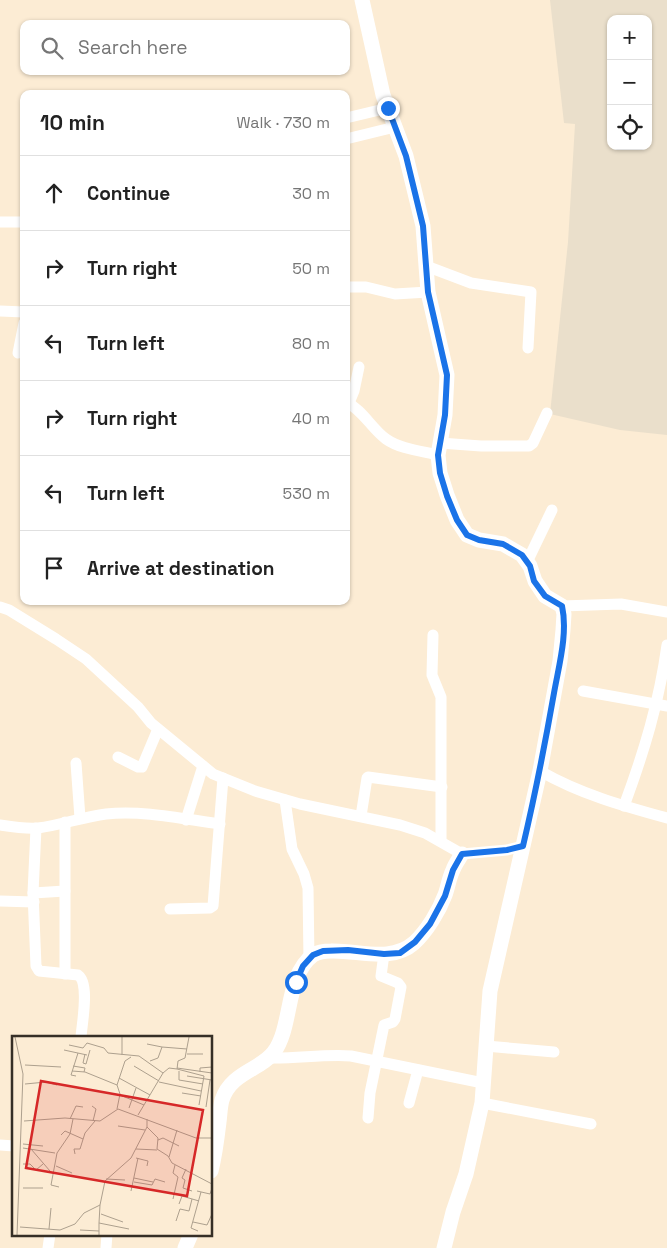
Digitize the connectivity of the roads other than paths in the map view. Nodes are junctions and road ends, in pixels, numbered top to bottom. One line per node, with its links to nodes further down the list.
1 (362, 0): 2 (street)
2 (388, 108): 3 (street); 4 (street)
3 (350, 117)
4 (395, 127): 5 (street); 8 (street)
5 (350, 138)
6 (0, 222): 7 (street)
7 (20, 222)
8 (426, 266): 10 (street); 14 (street)
9 (350, 287): 10 (street)
10 (428, 292): 20 (street)
11 (0, 311): 12 (street)
12 (20, 312)
13 (20, 343): 15 (street)
14 (528, 348)
15 (18, 353)
16 (359, 367): 17 (street)
17 (350, 399)
18 (350, 404): 20 (street)
19 (547, 413): 20 (street)
20 (439, 449): 22 (street)
21 (552, 510): 22 (street)
22 (527, 562): 23 (street)
23 (562, 606): 25 (street); 34 (street)
24 (0, 607): 30 (street)
25 (667, 612)
26 (433, 635): 36 (street)
27 (667, 645): 29 (street)
28 (583, 691): 29 (street)
29 (662, 706): 38 (street)
30 (158, 729): 31 (street); 33 (street)
31 (118, 757)
32 (76, 762): 40 (street)
33 (203, 766): 35 (street); 42 (street)
34 (540, 771): 38 (street); 48 (street)
35 (223, 778): 37 (street); 44 (street)
36 (442, 787): 39 (street); 47 (street)
37 (285, 800): 39 (street); 55 (street)
38 (624, 806): 41 (street)
39 (361, 816): 47 (street)
40 (80, 818): 42 (street); 43 (street)
41 (667, 818)
42 (186, 820): 44 (street)
43 (65, 822): 46 (street); 50 (street)
44 (220, 824): 53 (street)
45 (0, 825): 46 (street)
46 (36, 828): 51 (street)
47 (441, 840): 49 (street)
48 (523, 846): 49 (street); 58 (street)
49 (462, 854): 54 (street)
50 (65, 891): 51 (street); 56 (street)
51 (34, 898): 52 (street); 56 (street)
52 (0, 901)
53 (170, 909)
54 (384, 954): 55 (street); 61 (street)
55 (309, 960): 60 (street)
56 (65, 974): 57 (street)
57 (81, 1036)
58 (486, 1046): 59 (street); 63 (street)
59 (554, 1052)
60 (268, 1058): 61 (street); 66 (street)
61 (377, 1061): 62 (street); 67 (street)
62 (418, 1070): 63 (street); 64 (street)
63 (484, 1083): 65 (street)
64 (410, 1103)
65 (482, 1103): 68 (street); 72 (street)
66 (216, 1110): 69 (street)
67 (368, 1118)
68 (591, 1124)
69 (212, 1167)
70 (191, 1236): 71 (street)
71 (185, 1248)
72 (444, 1248)

